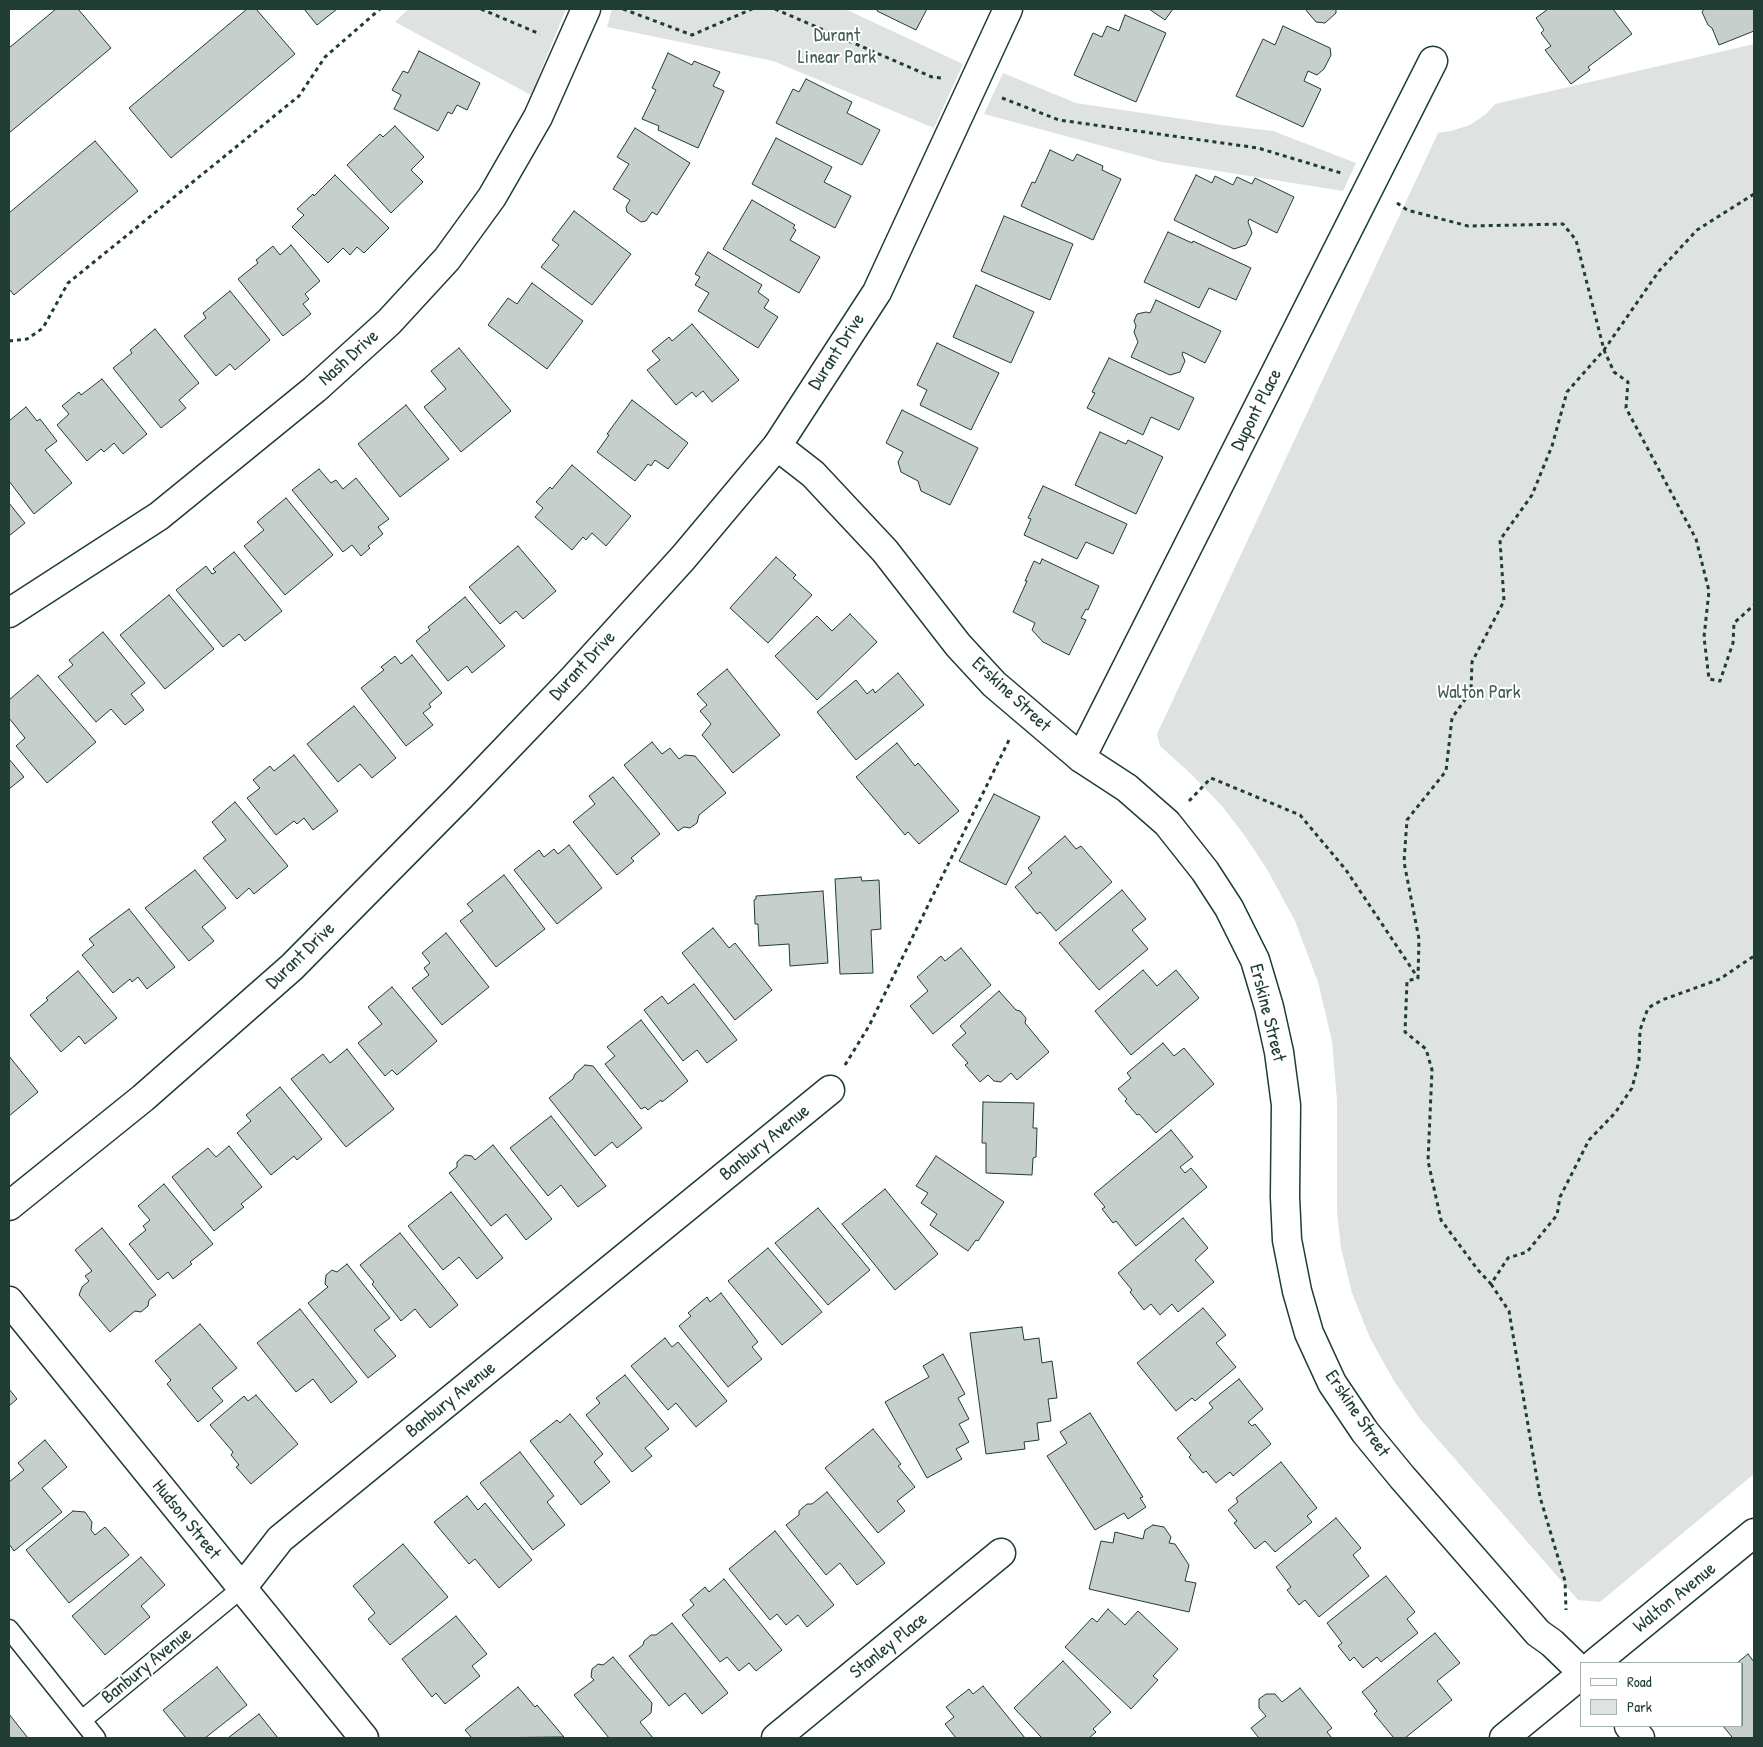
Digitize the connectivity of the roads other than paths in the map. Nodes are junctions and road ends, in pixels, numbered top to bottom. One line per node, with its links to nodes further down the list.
1 (586, 9): 5 (street, Nash Drive)
2 (1008, 9): 4 (street, Durant Drive)
3 (1433, 61): 6 (street, Dupont Place)
4 (777, 446): 6 (street, Erskine Street); 8 (street, Durant Drive)
5 (9, 614)
6 (1081, 758): 15 (street, Erskine Street)
7 (830, 1090): 12 (street, Banbury Avenue)
8 (9, 1206)
9 (9, 1301): 12 (street, Hudson Street)
10 (1754, 1533): 14 (street, Walton Avenue)
11 (1001, 1553): 21 (street, Stanley Place)
12 (242, 1588): 17 (lane, Banbury Avenue); 20 (street, Hudson Street)
13 (9, 1629): 17 (lane)
14 (1596, 1662)
15 (1580, 1671)
16 (1580, 1675): 22 (street)
17 (82, 1720): 19 (lane)
18 (1630, 1727): 23 (street)
19 (96, 1738)
20 (364, 1738)
21 (776, 1738)
22 (1504, 1738)
23 (1640, 1738)

